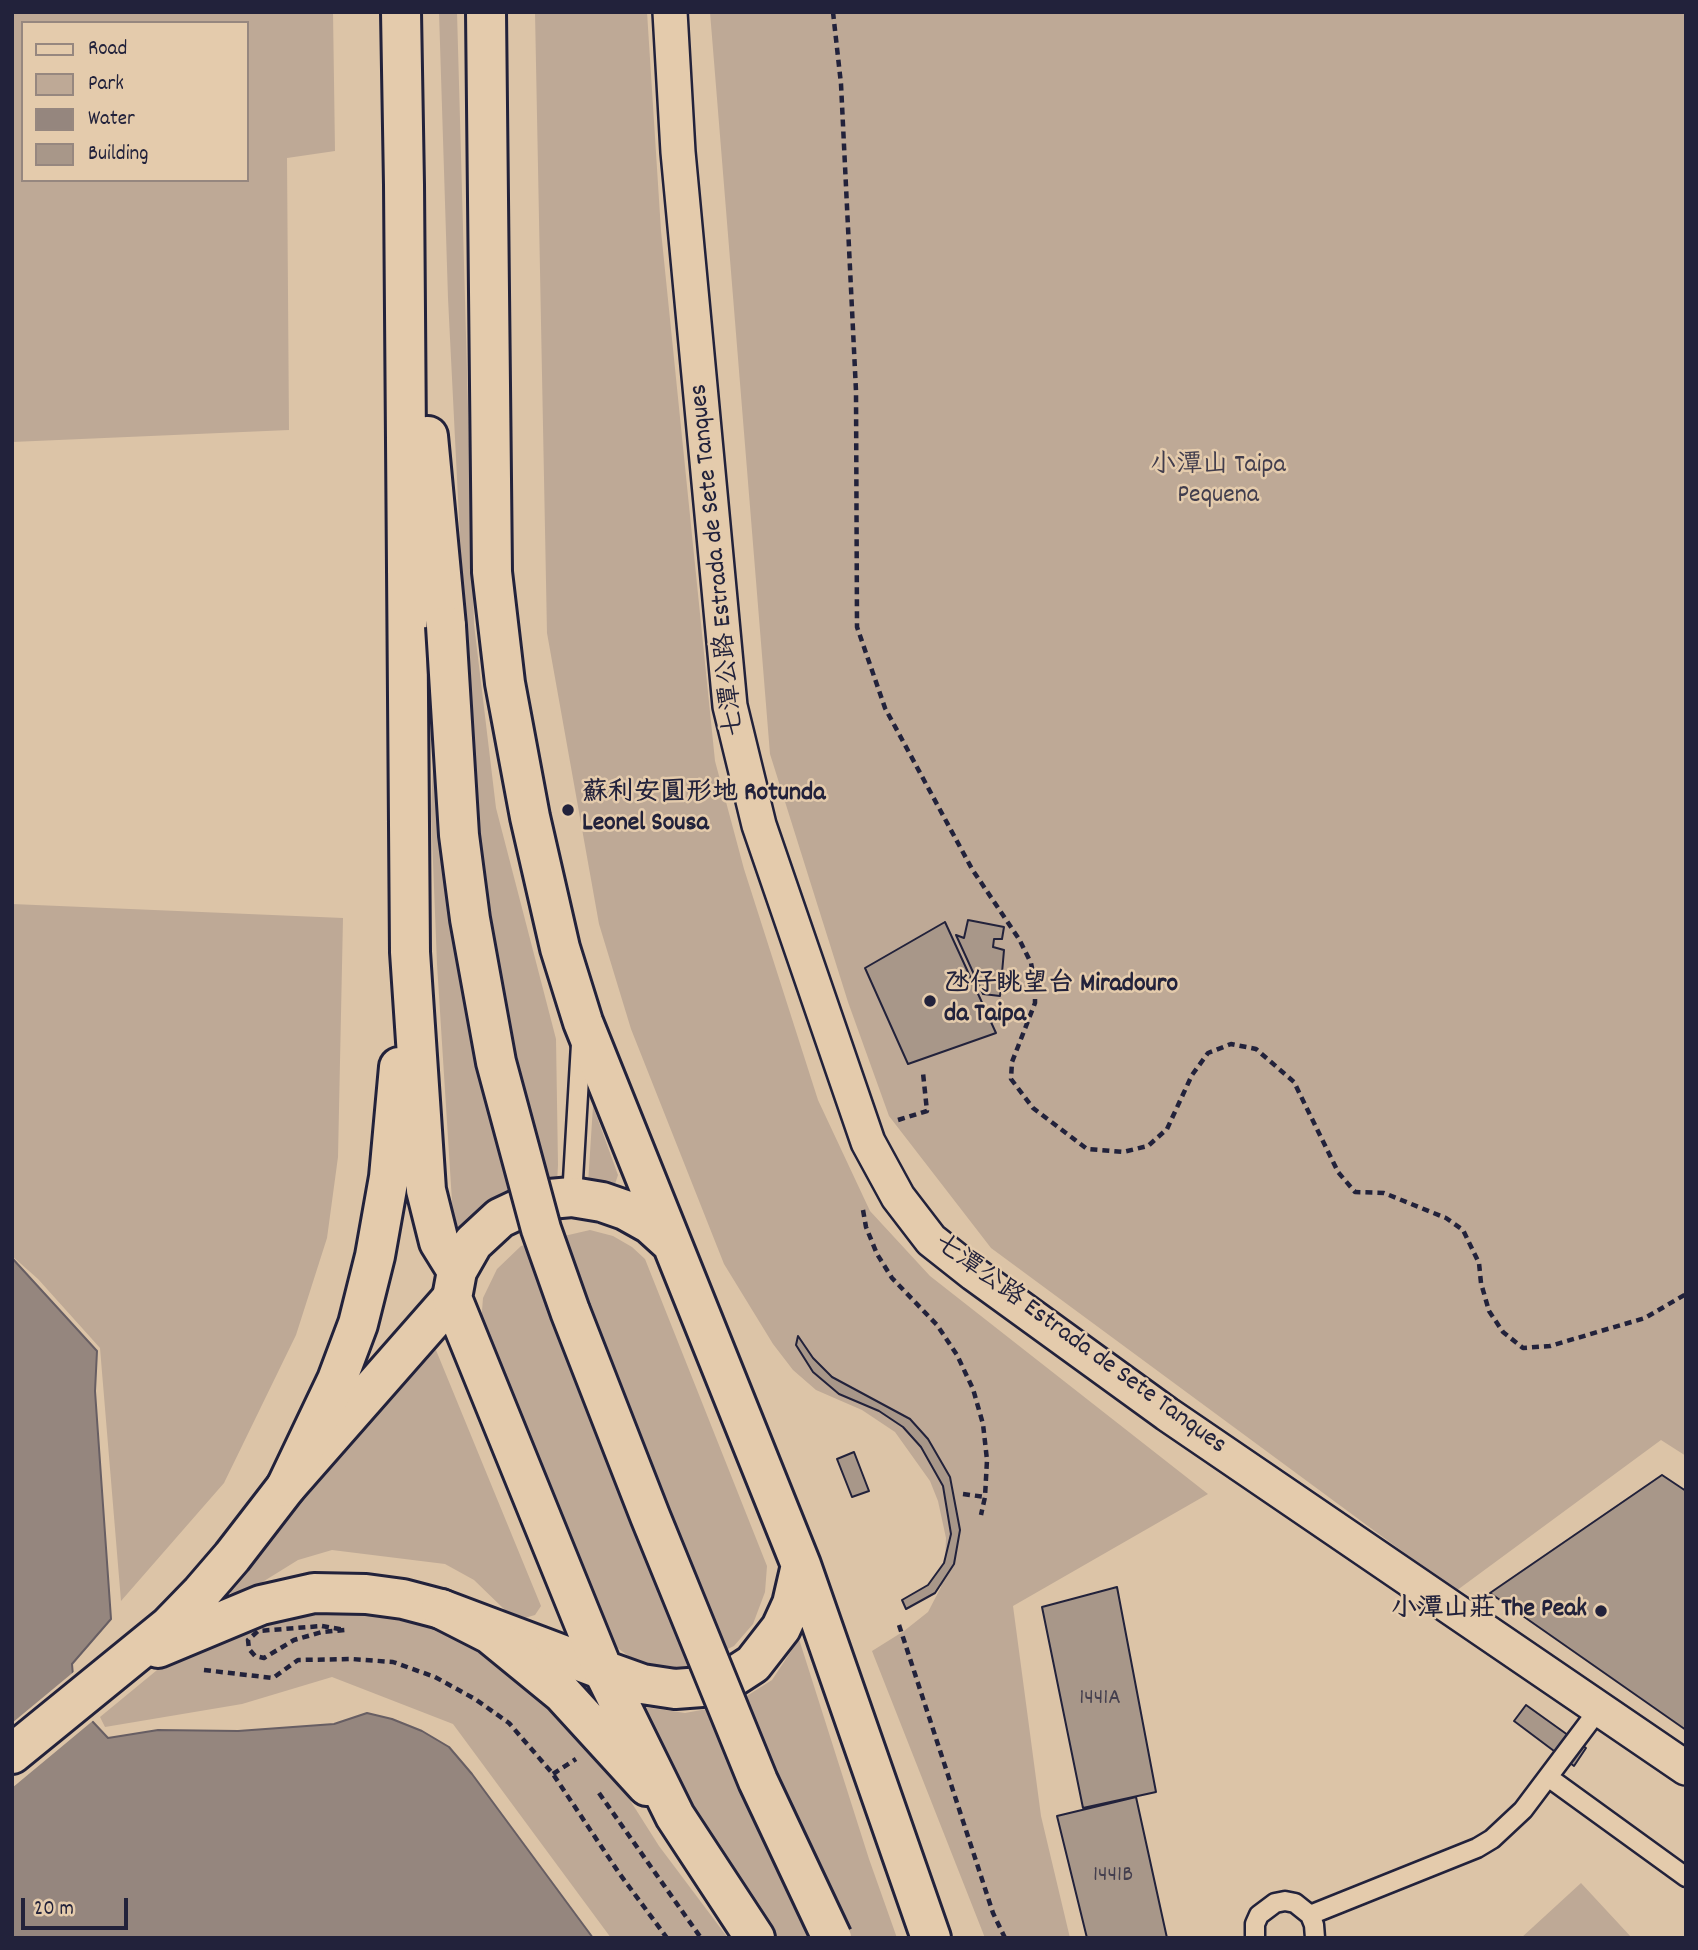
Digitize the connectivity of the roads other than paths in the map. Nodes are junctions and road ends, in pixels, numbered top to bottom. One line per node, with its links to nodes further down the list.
1 (401, 12): 4 (main road)
2 (486, 12): 6 (main road)
3 (670, 12): 15 (street, 七潭公路 Estrada de Sete Tanques)
4 (404, 184): 5 (main road); 23 (main road, bridge)
5 (410, 952): 9 (main road); 10 (main road)
6 (583, 1022): 7 (lane); 8 (main road)
7 (572, 1197): 8 (main road); 9 (main road)
8 (674, 1245): 11 (main road)
9 (455, 1284): 10 (main road); 14 (main road)
10 (286, 1487): 13 (main road)
11 (801, 1566): 14 (main road); 24 (main road)
12 (441, 1609): 13 (main road); 14 (main road); 19 (main road)
13 (115, 1669): 16 (main road)
14 (603, 1670): 19 (main road)
15 (1598, 1709): 17 (street, 七潭公路 Estrada de Sete Tanques); 18 (lane)
16 (12, 1754)
17 (1686, 1768)
18 (1548, 1777): 20 (lane); 21 (lane)
19 (675, 1816): 22 (main road)
20 (1686, 1877)
21 (1310, 1915): 25 (lane); 26 (lane)
22 (755, 1938)
23 (832, 1938)
24 (931, 1938)
25 (1255, 1938)
26 (1315, 1938)

